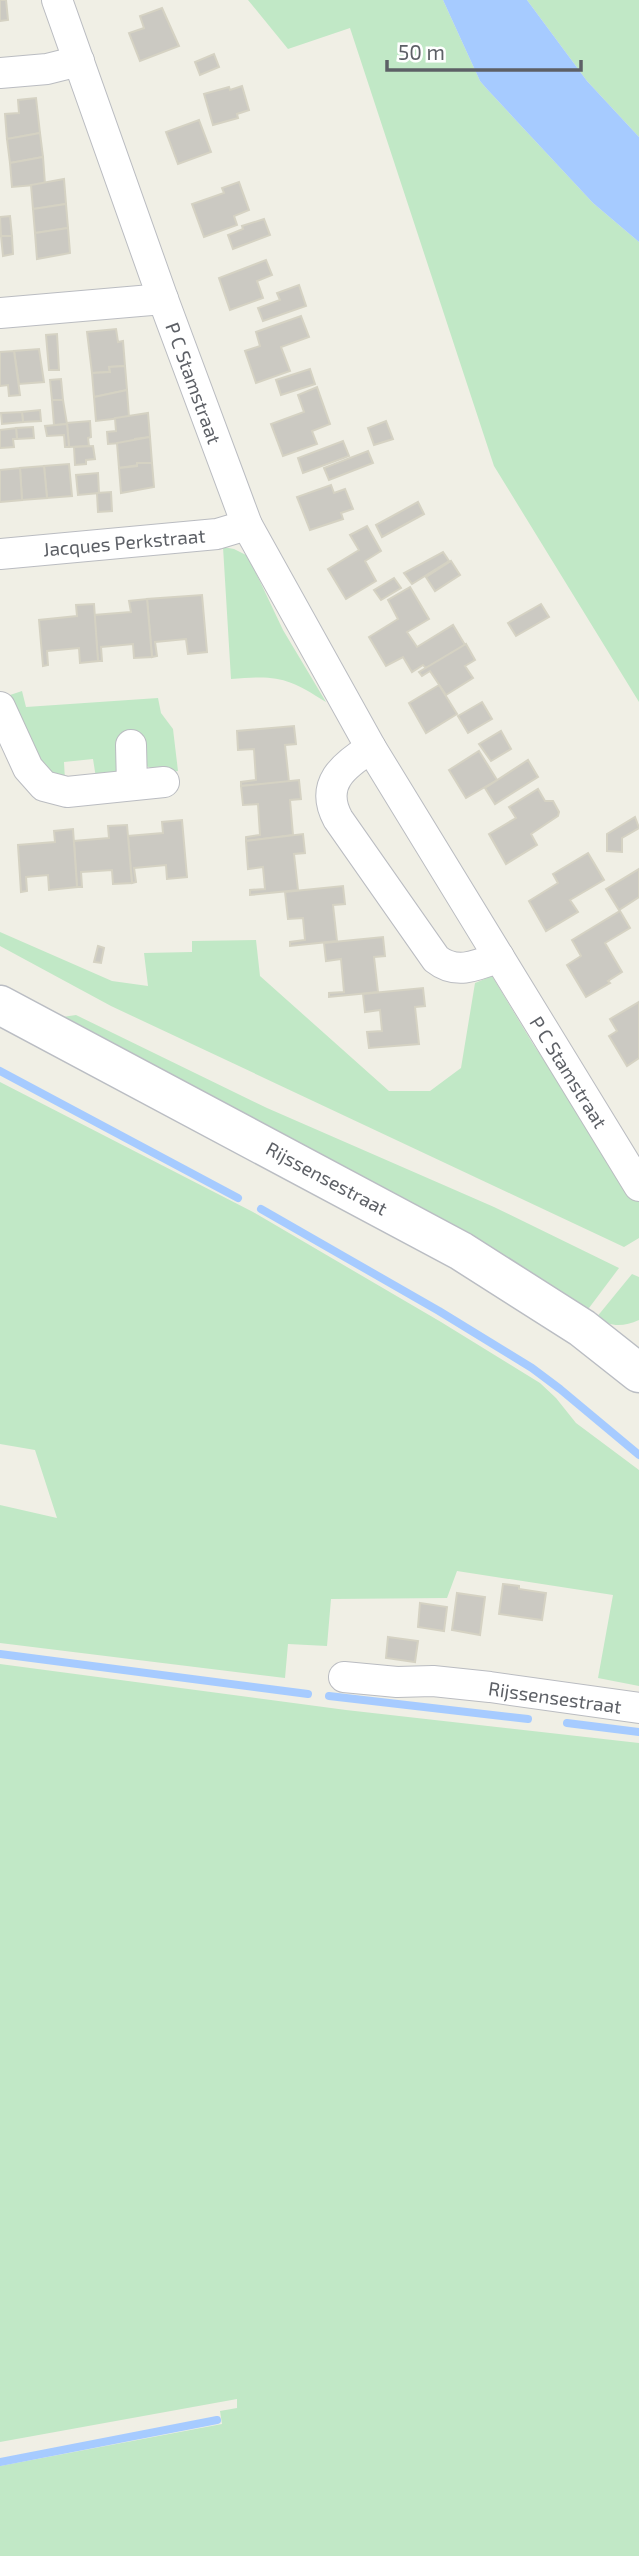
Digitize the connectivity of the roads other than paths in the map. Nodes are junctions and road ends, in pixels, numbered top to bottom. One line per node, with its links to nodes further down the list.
1 (57, 0): 2 (street, P C Stamstraat)
2 (79, 61): 3 (street); 4 (street, P C Stamstraat)
3 (0, 73)
4 (163, 299): 5 (street); 6 (street, P C Stamstraat)
5 (0, 313)
6 (247, 525): 7 (street, Jacques Perkstraat); 10 (street, P C Stamstraat)
7 (0, 554)
8 (0, 706): 12 (street)
9 (131, 745): 12 (street)
10 (370, 748): 13 (street, P C Stamstraat); 13 (street)
11 (164, 782): 12 (street)
12 (132, 785)
13 (499, 957): 15 (street, P C Stamstraat)
14 (0, 1005): 16 (main road, Rijssensestraat)
15 (639, 1186)
16 (636, 1365)
17 (344, 1677): 18 (street, Rijssensestraat)
18 (639, 1708)

